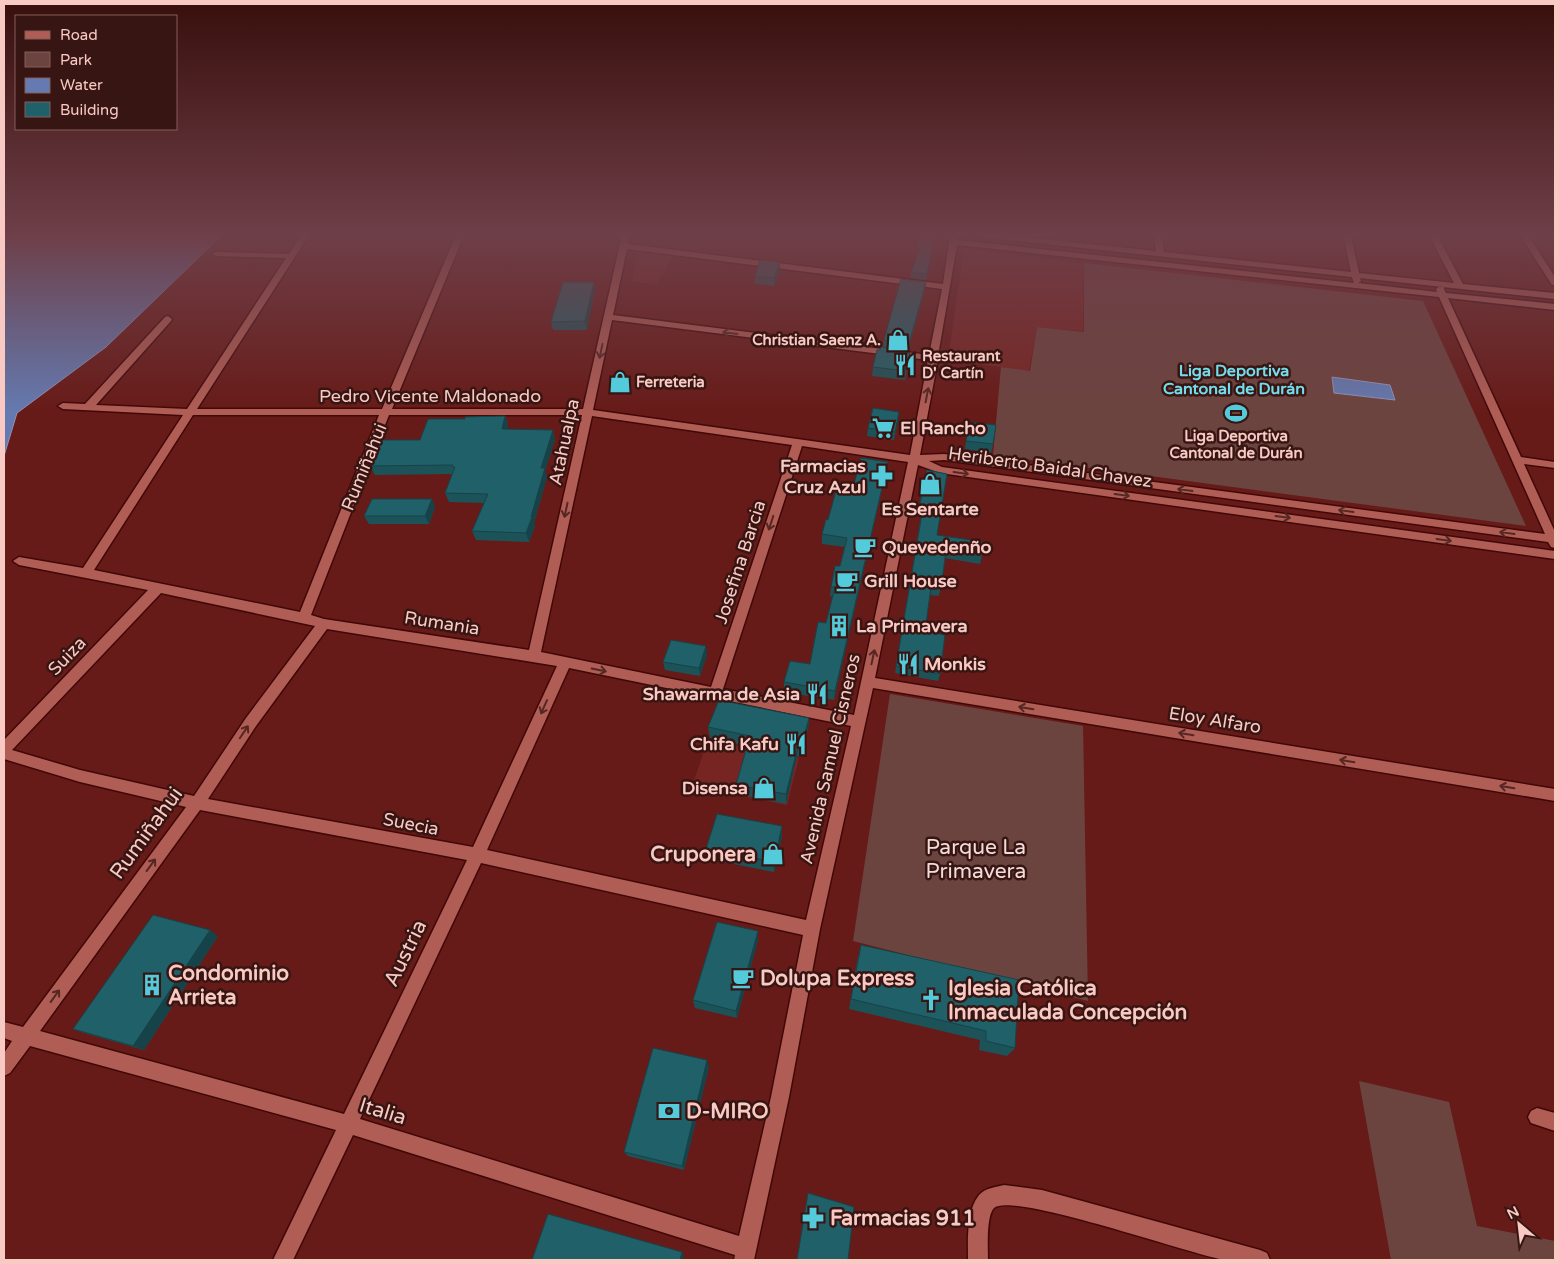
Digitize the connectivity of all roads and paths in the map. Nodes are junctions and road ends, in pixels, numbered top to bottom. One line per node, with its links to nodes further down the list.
1 (266, 294): 15 (street)
2 (435, 294): 17 (street, Rumiñahui)
3 (613, 294): 10 (street, Atahualpa)
4 (946, 294): 12 (street, Avenida Samuel Cisneros)
5 (1434, 294): 7 (street)
6 (1536, 294): 8 (street)
7 (1443, 295): 9 (street); 20 (street)
8 (1555, 296)
9 (1555, 307)
10 (608, 317): 12 (street, one-way to 10); 16 (street, Atahualpa, one-way to 16)
11 (168, 319): 14 (street)
12 (935, 358): 19 (street, Avenida Samuel Cisneros, one-way to 12)
13 (63, 406): 14 (street, Pedro Vicente Maldonado)
14 (89, 406): 15 (street, Pedro Vicente Maldonado)
15 (190, 412): 17 (street, Pedro Vicente Maldonado); 25 (street)
16 (588, 412): 17 (street, Pedro Vicente Maldonado); 18 (street, Pedro Vicente Maldonado); 29 (street, Atahualpa, one-way to 29)
17 (385, 413): 27 (street, Rumiñahui)
18 (798, 443): 19 (street, Pedro Vicente Maldonado); 32 (street, Josefina Barcia, one-way to 32)
19 (914, 459): 22 (street, Heriberto Baidal Chavez, one-way to 19); 23 (street, Heriberto Baidal Chavez, one-way to 23); 31 (street, Avenida Samuel Cisneros, one-way to 19)
20 (1518, 460): 21 (street); 22 (street)
21 (1555, 465)
22 (1555, 541)
23 (1555, 556)
24 (19, 561): 25 (street, Rumania)
25 (86, 573): 26 (street, Rumania)
26 (157, 588): 27 (street, Rumania); 34 (street, Suiza)
27 (304, 618): 28 (street, Rumania)
28 (324, 624): 29 (street, Rumania); 36 (street, Rumiñahui, one-way to 28)
29 (534, 656): 30 (street, Rumania)
30 (565, 664): 32 (street, Rumania, one-way to 32); 37 (street, Austria, one-way to 37)
31 (868, 682): 33 (street, Avenida Samuel Cisneros); 35 (street, Eloy Alfaro, one-way to 31)
32 (716, 692): 33 (street, Rumania)
33 (859, 722): 38 (street, Avenida Samuel Cisneros)
34 (4, 751): 36 (street, Suecia)
35 (1555, 795)
36 (197, 803): 37 (street, Suecia); 40 (street, Rumiñahui, one-way to 36)
37 (477, 855): 38 (street, Suecia); 44 (street, Austria)
38 (812, 928): 45 (street, Avenida Samuel Cisneros)
39 (4, 1030): 40 (street, Italia)
40 (26, 1036): 41 (street, Rumiñahui); 44 (street, Italia)
41 (4, 1067)
42 (1537, 1117): 43 (street)
43 (1555, 1122)
44 (348, 1124): 45 (street, Italia); 46 (street, Austria)
45 (745, 1254)
46 (283, 1260)
47 (978, 1260): 48 (street)
48 (1260, 1260)

